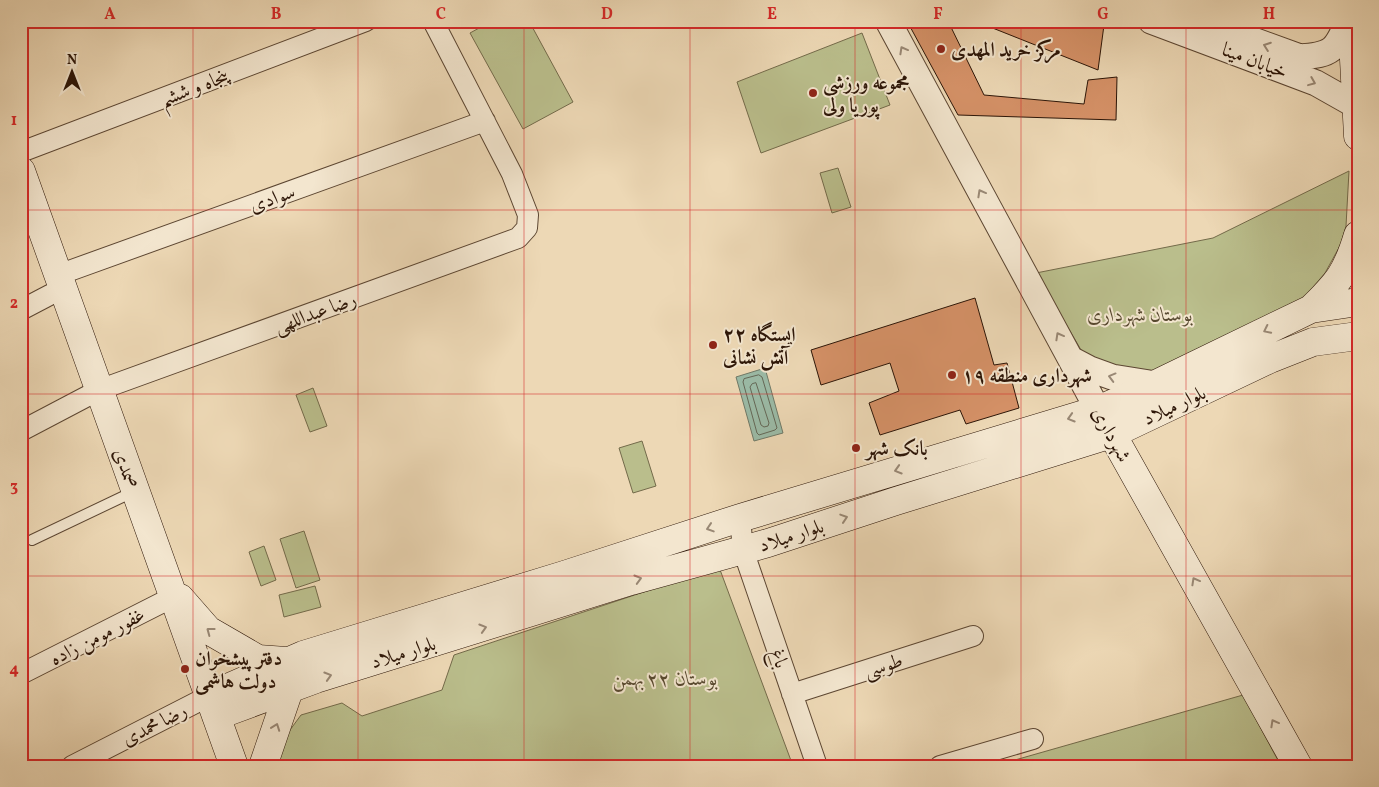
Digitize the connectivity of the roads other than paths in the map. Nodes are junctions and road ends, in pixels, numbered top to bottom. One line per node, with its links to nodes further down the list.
1 (366, 21): 11 (street, پنجاه و ششم)
2 (433, 21): 9 (street)
3 (888, 21): 20 (street, شهرداری, one-way to 3)
4 (1152, 21): 8 (street, خیابان مینا, one-way to 8)
5 (1201, 21): 6 (street, خیابان مینا, one-way to 5)
6 (1348, 21)
7 (1352, 21): 8 (main road)
8 (1356, 105): 10 (main road)
9 (485, 121): 15 (street, سوادی); 22 (street, رضا عبداللهی)
10 (1358, 136)
11 (21, 152)
12 (21, 171): 13 (main road, صمدی)
13 (27, 203): 15 (main road, صمدی)
14 (1358, 235): 17 (main road)
15 (61, 281): 18 (street, سوادی); 22 (main road, صمدی)
16 (1358, 302): 17 (main road)
17 (1311, 309): 21 (main road, بلوار میلاد, one-way to 21)
18 (21, 310)
19 (1358, 336): 25 (main road, بلوار میلاد)
20 (1071, 358): 21 (street, one-way to 20); 23 (street, شهرداری)
21 (1156, 384): 23 (main road, بلوار میلاد)
22 (99, 390): 24 (street, رضا عبداللهی); 26 (main road, صمدی)
23 (1098, 410): 25 (main road, شهرداری); 27 (main road, بلوار میلاد, one-way to 27)
24 (21, 431)
25 (1112, 434): 29 (main road, بلوار میلاد, one-way to 25); 44 (main road, شهرداری, one-way to 25)
26 (136, 491): 28 (lane); 31 (main road, صمدی)
27 (740, 518): 29 (street, باغ); 30 (main road, بلوار میلاد, one-way to 30)
28 (32, 540)
29 (743, 550): 30 (main road, بلوار میلاد, one-way to 29); 36 (street, باغ)
30 (567, 587): 33 (main road, بلوار میلاد); 35 (main road, بلوار میلاد, one-way to 30)
31 (172, 592): 33 (main road, one-way to 31); 34 (street, غفور مومن زاده); 37 (main road, صمدی)
32 (973, 636): 36 (street, طوسی)
33 (286, 661): 37 (main road, بلوار میلاد)
34 (21, 674)
35 (290, 690): 37 (main road, بلوار میلاد); 41 (main road, one-way to 35)
36 (792, 694): 42 (street, باغ)
37 (212, 706): 39 (street, رضا محمدی); 40 (main road, صمدی)
38 (1032, 739): 43 (street)
39 (72, 766)
40 (234, 766)
41 (263, 766)
42 (817, 766)
43 (940, 766)
44 (1298, 766)

